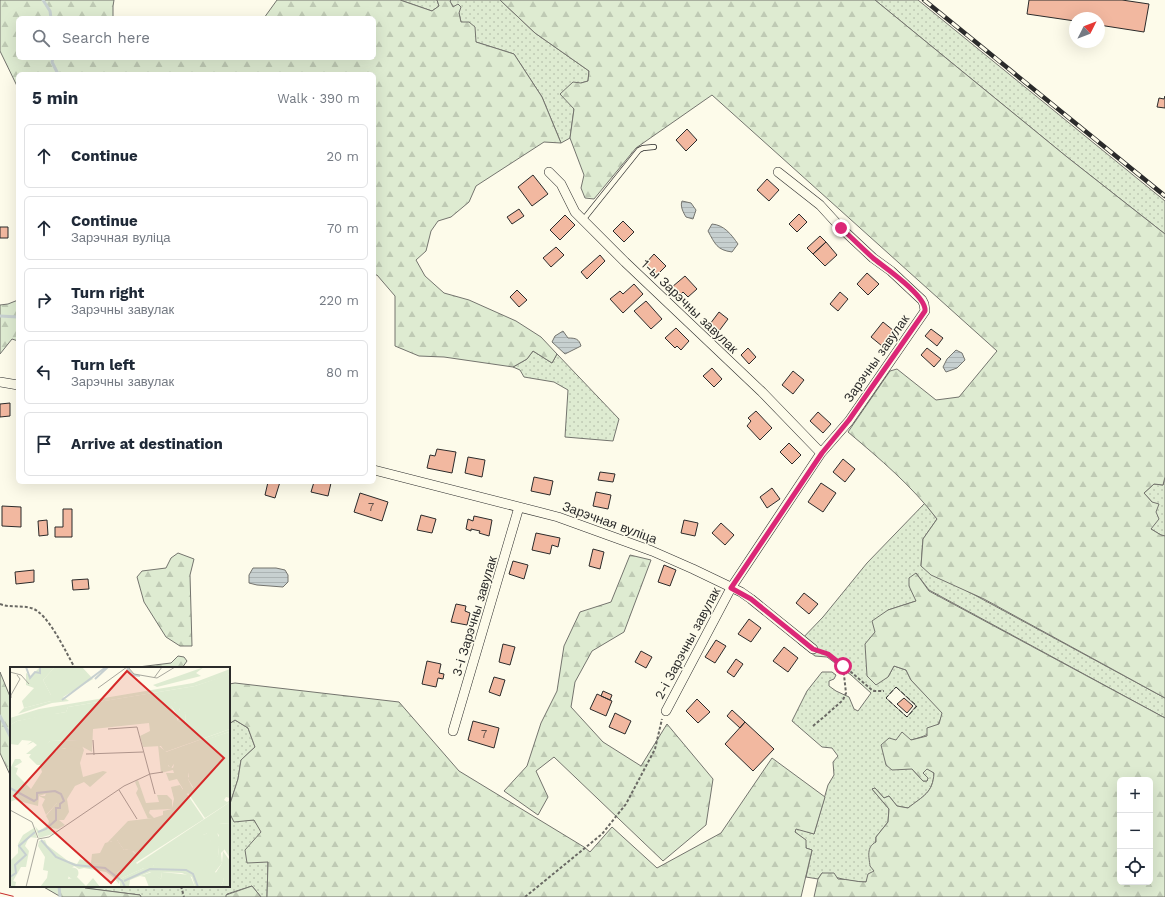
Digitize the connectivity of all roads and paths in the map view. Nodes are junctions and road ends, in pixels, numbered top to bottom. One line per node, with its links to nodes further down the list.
1 (654, 148): 4 (lane)
2 (549, 172): 4 (street, 1-ы Зарэчны завулак)
3 (778, 172): 7 (street, Зарэчны завулак)
4 (583, 220): 7 (street, 1-ы Зарэчны завулак)
5 (0, 382): 6 (street)
6 (16, 385)
7 (822, 453): 10 (street, Зарэчны завулак)
8 (376, 471): 9 (street, Зарэчная вуліца)
9 (519, 507): 10 (street, Зарэчная вуліца); 18 (street, 3-і Зарэчны завулак)
10 (731, 588): 12 (street, Зарэчная вуліца); 16 (street, 2-і Зарэчны завулак)
11 (0, 604): 14 (path)
12 (813, 649): 13 (path)
13 (843, 666): 15 (path); 17 (path)
14 (74, 667)
15 (884, 691)
16 (666, 711): 21 (path)
17 (813, 726)
18 (453, 731)
19 (181, 887): 20 (path)
20 (184, 897)
21 (525, 897)

